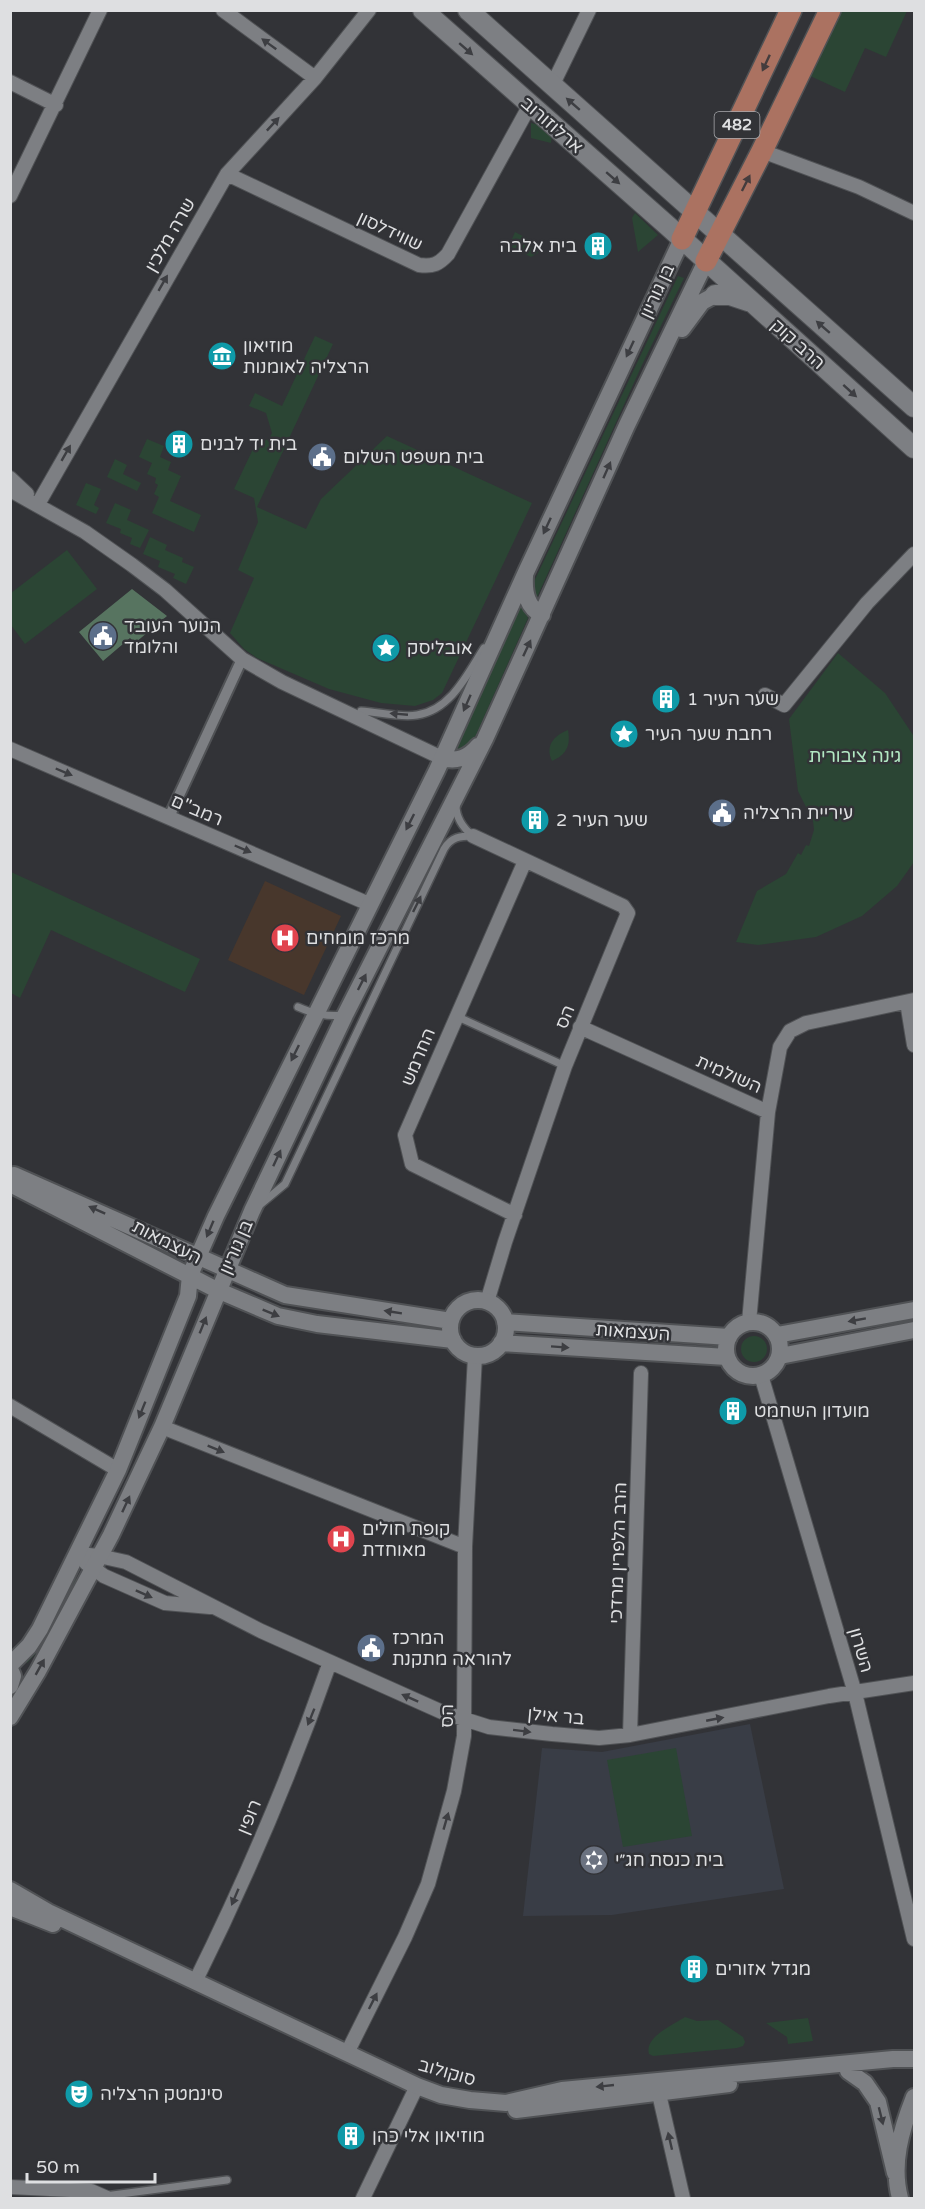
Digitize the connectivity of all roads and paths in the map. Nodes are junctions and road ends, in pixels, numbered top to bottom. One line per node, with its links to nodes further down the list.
1 (100, 10): 12 (street)
2 (223, 10): 9 (street, one-way to 2)
3 (369, 10): 9 (street, שרה מלכין)
4 (423, 10): 13 (main road, ארלוזורוב, one-way to 13)
5 (468, 10): 11 (main road, ארלוזורוב)
6 (589, 10): 11 (street)
7 (791, 10): 17 (main road, בן גוריון / 482, one-way to 17)
8 (830, 10): 14 (main road, בן גוריון / 482)
9 (315, 78): 15 (street, שרה מלכין, one-way to 9)
10 (10, 82): 12 (street)
11 (552, 86): 17 (main road, ארלוזורוב, one-way to 11)
12 (56, 105): 16 (street)
13 (530, 105): 15 (street, שווידלסון); 20 (main road, ארלוזורוב, one-way to 20)
14 (762, 152): 18 (street); 19 (main road, בן גוריון / 482, one-way to 14)
15 (227, 174): 29 (street, שרה מלכין, one-way to 15)
16 (10, 196)
17 (695, 213): 19 (main road, הרב קוק); 20 (main road, בן גוריון / 482)
18 (915, 213)
19 (719, 235): 21 (main road, בן גוריון / 482); 25 (main road, הרב קוק, one-way to 19)
20 (682, 239): 21 (main road, הרב קוק); 31 (street, בן גוריון, one-way to 31)
21 (706, 261): 23 (main road, הרב קוק); 24 (street, בן גוריון)
22 (715, 295): 23 (main road); 24 (street, בן גוריון)
23 (753, 303): 26 (main road, הרב קוק, one-way to 26)
24 (655, 370): 33 (street, בן גוריון, one-way to 24)
25 (915, 407)
26 (915, 448)
27 (10, 478): 29 (street)
28 (10, 490): 29 (street)
29 (38, 504): 34 (street)
30 (915, 554): 35 (street)
31 (526, 572): 32 (street, בן גוריון); 33 (street)
32 (510, 608): 37 (lane, one-way to 37); 40 (street, בן גוריון, one-way to 40)
33 (542, 615): 38 (street, בן גוריון, one-way to 33)
34 (242, 659): 36 (street); 42 (street)
35 (765, 695)
36 (319, 700): 37 (street); 40 (street)
37 (361, 711): 40 (street)
38 (485, 739): 40 (street, בן גוריון); 41 (street, בן גוריון)
39 (10, 748): 42 (street, רמב"ם, one-way to 42)
40 (445, 760): 41 (street); 45 (street, בן גוריון, one-way to 45)
41 (459, 791): 43 (lane); 47 (street, בן גוריון, one-way to 41)
42 (169, 817): 45 (street, רמב"ם, one-way to 45)
43 (473, 836): 44 (street, הס); 56 (lane, one-way to 43)
44 (525, 861): 48 (street, החרמש); 50 (street, הס)
45 (369, 904): 49 (street, בן גוריון)
46 (911, 1001): 51 (street); 53 (street, השולמית)
47 (345, 1015): 49 (lane); 56 (street, בן גוריון, one-way to 47)
48 (456, 1016): 52 (lane); 57 (street, החרמש)
49 (307, 1021): 49 (lane); 58 (street, בן גוריון, one-way to 58)
50 (580, 1027): 52 (street, הס); 53 (street, השולמית)
51 (915, 1045)
52 (565, 1066): 57 (street, הס)
53 (768, 1112): 66 (street)
54 (10, 1174): 58 (street, העצמאות, one-way to 54)
55 (10, 1184): 60 (street, העצמאות)
56 (252, 1211): 59 (street, בן גוריון)
57 (515, 1215): 62 (street, הס)
58 (199, 1255): 59 (street, העצמאות); 60 (street, בן גוריון)
59 (227, 1269): 61 (street, בן גוריון); 64 (street, העצמאות, one-way to 59)
60 (190, 1275): 61 (street, העצמאות); 79 (street, בן גוריון, one-way to 79)
61 (217, 1290): 70 (street, העצמאות, one-way to 70); 78 (street, בן גוריון, one-way to 61)
62 (487, 1302): 64 (street); 65 (street)
63 (915, 1310): 68 (street, one-way to 68)
64 (451, 1321): 70 (street)
65 (505, 1322): 69 (street, העצמאות); 71 (street)
66 (749, 1322): 68 (street); 69 (street)
67 (915, 1330): 73 (street)
68 (777, 1335): 73 (street)
69 (729, 1337): 74 (street)
70 (453, 1340): 72 (street)
71 (501, 1343): 72 (street); 74 (street, העצמאות, one-way to 74)
72 (475, 1356): 80 (street, הס)
73 (780, 1356): 76 (street)
74 (727, 1358): 76 (street)
75 (641, 1373): 91 (street, הרב הלפרין מרדכי)
76 (761, 1375): 88 (street, השרון)
77 (10, 1406): 79 (street)
78 (162, 1427): 80 (street, one-way to 80); 82 (street, בן גוריון, one-way to 78)
79 (118, 1470): 81 (street, בן גוריון)
80 (465, 1547): 90 (street, הס)
81 (78, 1554): 82 (street, בר אילן); 85 (street, בן גוריון)
82 (96, 1562): 83 (street, בר אילן); 83 (street, בר אילן, one-way to 83); 89 (street, בן גוריון, one-way to 82)
83 (215, 1608): 84 (street, בר אילן)
84 (330, 1662): 90 (street, בר אילן, one-way to 84); 95 (street, רופין, one-way to 95)
85 (10, 1667): 87 (street)
86 (915, 1683): 88 (street, בר אילן)
87 (10, 1686)
88 (855, 1693): 91 (street, בר אילן, one-way to 88); 94 (street, השרון)
89 (12, 1717)
90 (465, 1719): 91 (street, בר אילן, one-way to 91); 96 (street, הס, one-way to 90)
91 (630, 1735)
92 (10, 1890): 95 (street, סוקולוב)
93 (10, 1906): 101 (street, סוקולוב)
94 (915, 1939)
95 (195, 1982): 96 (street, סוקולוב)
96 (347, 2053): 101 (street, סוקולוב)
97 (915, 2060): 100 (street, סוקולוב)
98 (915, 2067): 99 (street, סוקולוב)
99 (848, 2071): 102 (street, סוקולוב); 104 (street, one-way to 104)
100 (642, 2082): 101 (street, סוקולוב, one-way to 101); 102 (street)
101 (416, 2089): 102 (street, סוקולוב); 108 (street)
102 (659, 2094): 109 (street, one-way to 102)
103 (915, 2097): 104 (street)
104 (895, 2173): 110 (street)
105 (227, 2180): 107 (lane)
106 (10, 2187): 107 (street)
107 (106, 2197)
108 (363, 2199)
109 (683, 2199)
110 (900, 2199)

